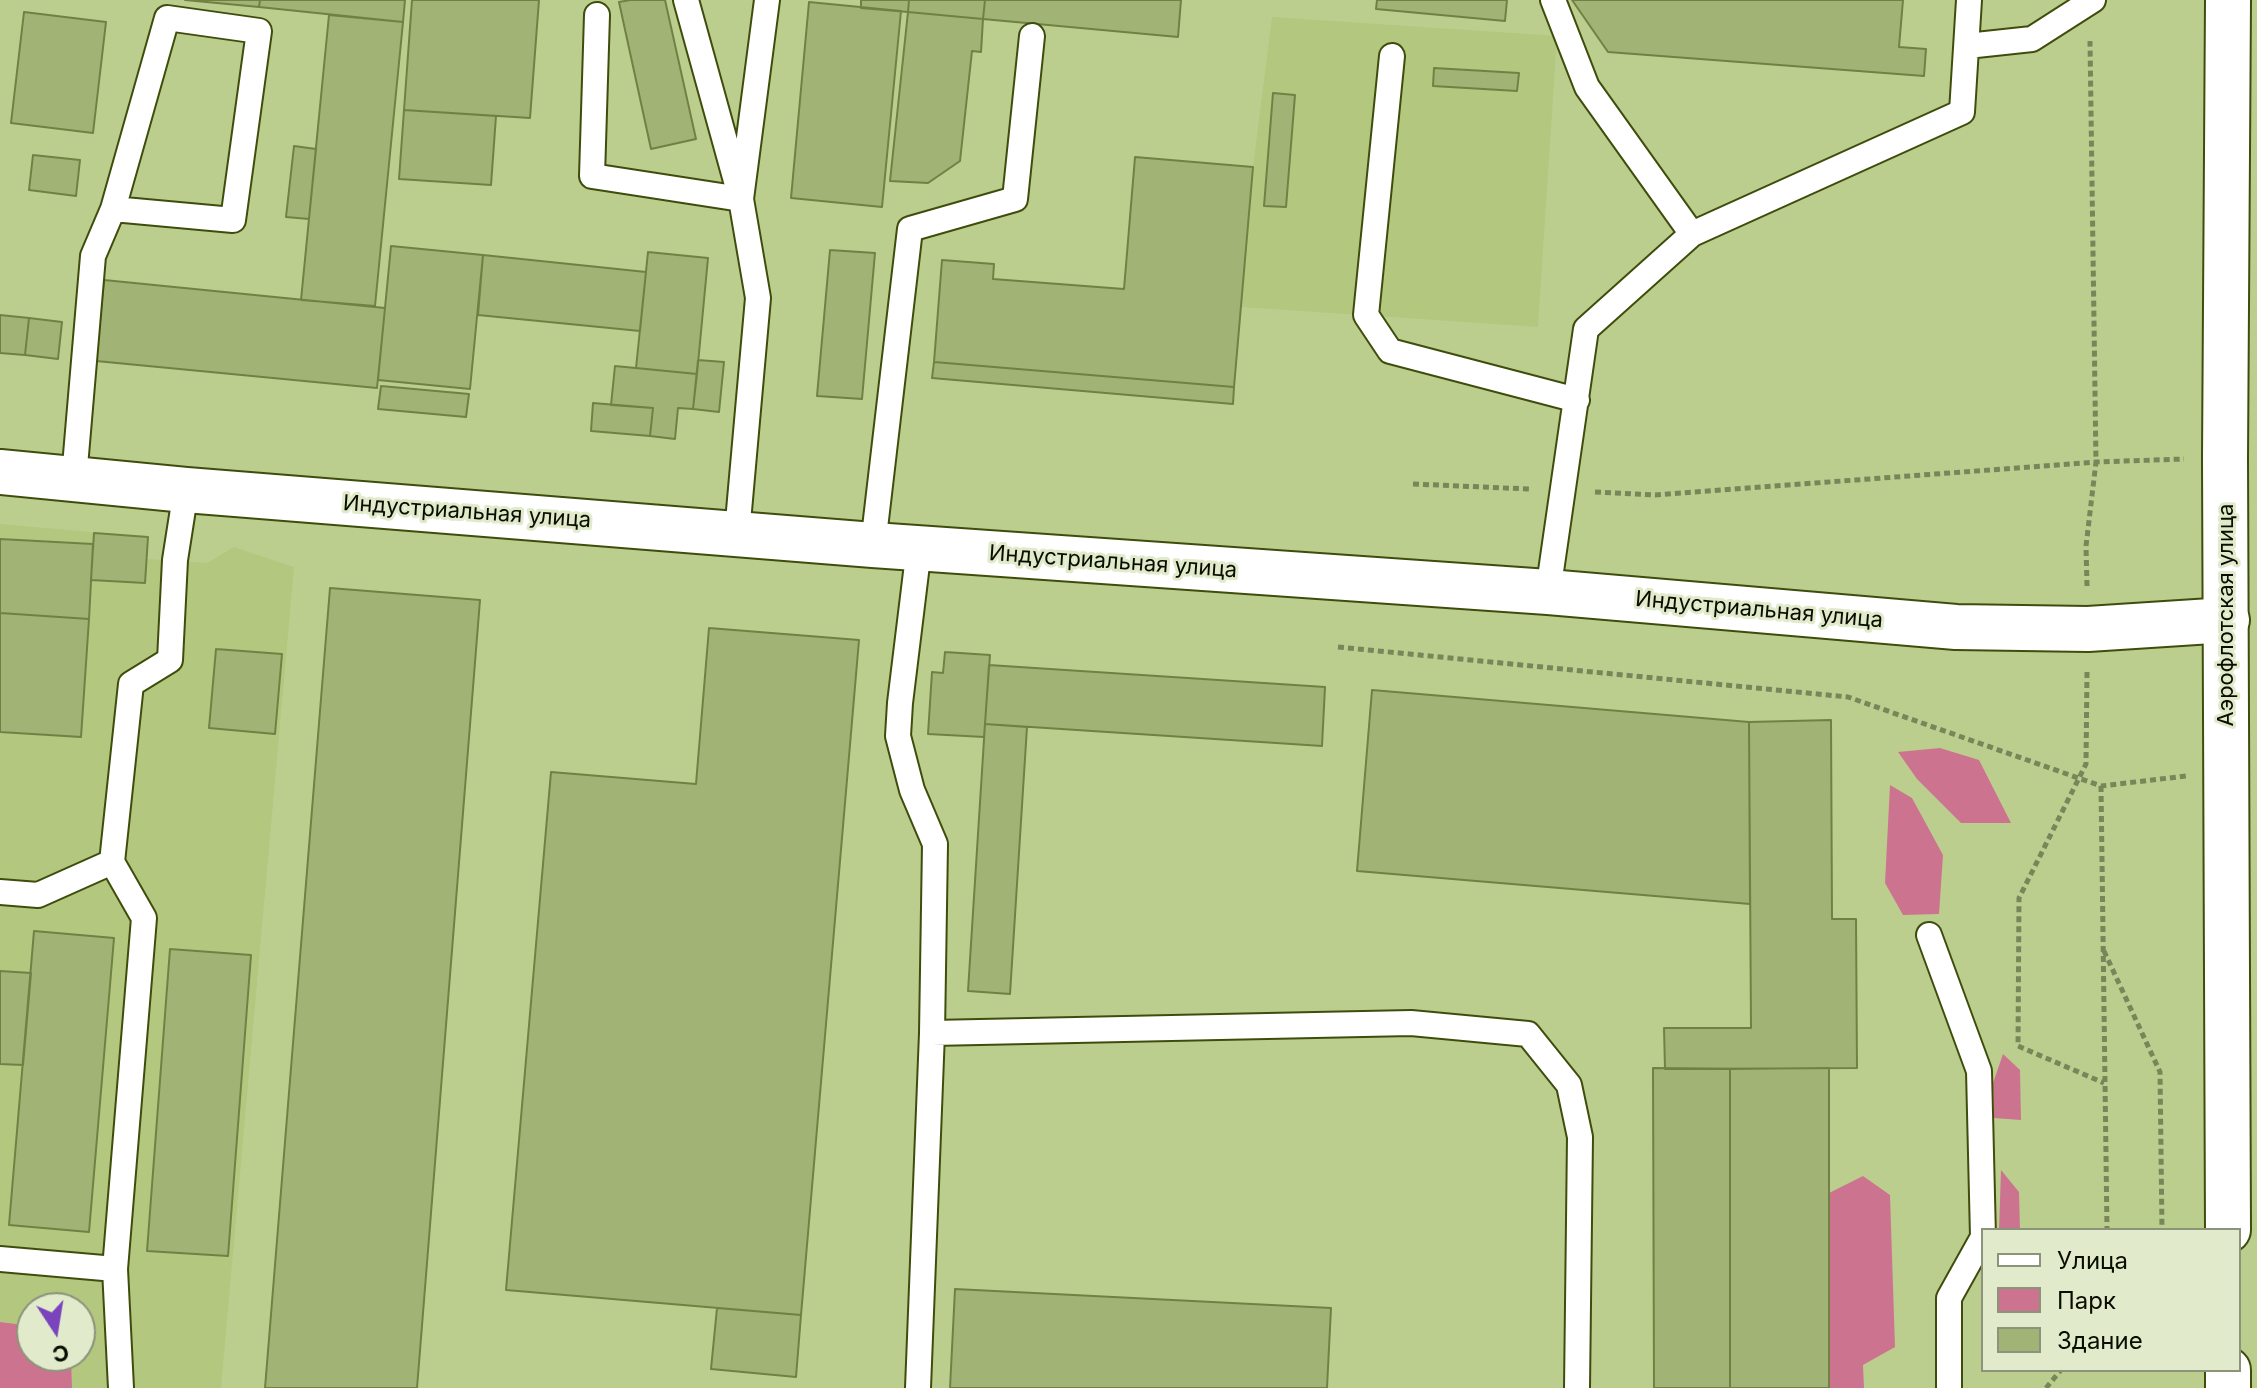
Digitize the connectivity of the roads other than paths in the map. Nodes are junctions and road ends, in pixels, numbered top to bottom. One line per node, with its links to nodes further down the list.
1 (686, 0): 11 (lane)
2 (767, 0): 11 (lane)
3 (1553, 0): 13 (lane)
4 (1969, 0): 9 (lane)
5 (2228, 0): 22 (main road, Аэрофлотская улица)
6 (2091, 2): 9 (lane)
7 (597, 15): 11 (lane)
8 (1032, 36): 19 (lane)
9 (1967, 46): 13 (lane)
10 (1392, 56): 14 (lane)
11 (741, 199): 18 (lane)
12 (113, 209): 12 (lane); 16 (lane)
13 (1692, 234): 14 (lane)
14 (1577, 400): 21 (lane)
15 (0, 472): 16 (main road, Индустриальная улица)
16 (74, 478): 17 (main road, Индустриальная улица)
17 (186, 490): 18 (main road, Индустриальная улица); 23 (lane)
18 (737, 533): 19 (main road, Индустриальная улица)
19 (873, 545): 20 (main road, Индустриальная улица)
20 (919, 548): 21 (main road, Индустриальная улица); 26 (lane)
21 (1548, 592): 22 (main road, Индустриальная улица)
22 (2242, 618): 28 (main road, Аэрофлотская улица)
23 (112, 862): 24 (lane); 31 (lane)
24 (0, 892)
25 (1929, 935): 27 (lane)
26 (932, 1033): 33 (lane); 34 (lane)
27 (1983, 1228)
28 (2228, 1228)
29 (1981, 1241): 35 (lane)
30 (0, 1259): 31 (lane)
31 (115, 1269): 32 (lane)
32 (121, 1388)
33 (918, 1388)
34 (1577, 1388)
35 (1949, 1388)

